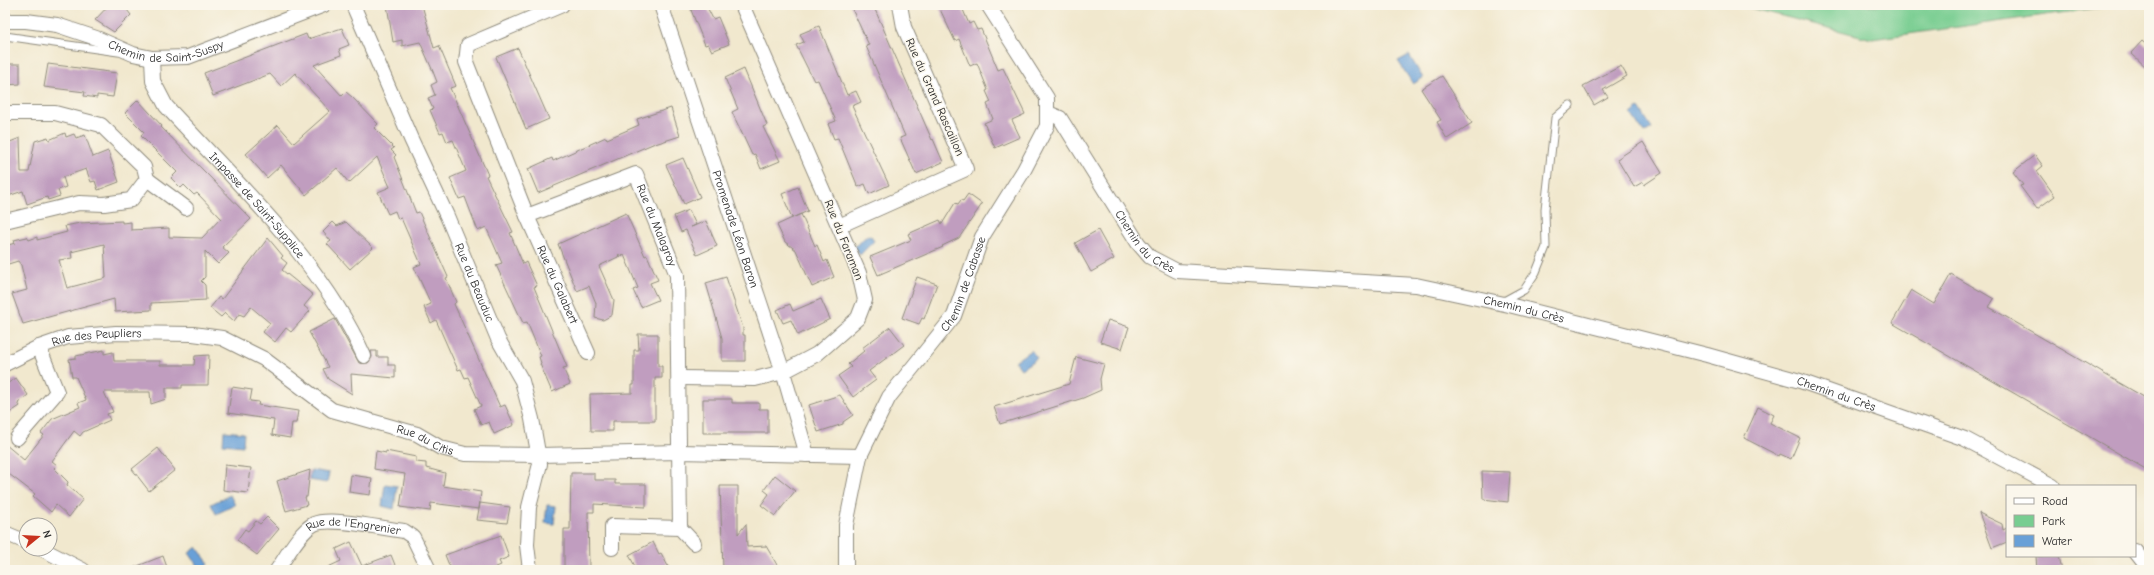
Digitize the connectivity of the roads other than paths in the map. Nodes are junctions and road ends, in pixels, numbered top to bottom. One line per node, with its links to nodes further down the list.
1 (324, 5): 11 (street, Chemin de Saint-Suspy)
2 (353, 5): 30 (street, Rue du Beauduc)
3 (562, 5): 17 (street)
4 (661, 5): 26 (street, Promenade Léon Baron)
5 (742, 5): 19 (street, Rue du Faraman)
6 (900, 5): 19 (street, Rue du Grand Rascaillon)
7 (988, 5): 14 (street, Chemin de Cabasse)
8 (5, 21): 10 (street, Chemin de Saint-Suspy)
9 (5, 36): 10 (lane)
10 (133, 54): 11 (street, Chemin de Saint-Suspy)
11 (152, 58): 24 (street, Impasse de Saint-Supplice)
12 (1570, 105): 20 (lane)
13 (5, 113): 15 (street)
14 (1048, 113): 20 (street, Chemin du Crès); 32 (street, Chemin de Cabasse)
15 (147, 179): 16 (street); 18 (street)
16 (186, 208)
17 (527, 216): 23 (street, Rue du Galabert); 27 (street, Rue du Malagroy)
18 (5, 221)
19 (839, 226): 26 (street, Rue du Faraman)
20 (1500, 303): 33 (street, Chemin du Crès)
21 (193, 334): 22 (street, Rue des Peupliers); 30 (street, Rue du Citis)
22 (39, 347): 25 (street, Rue des Peupliers); 28 (street)
23 (588, 353)
24 (364, 356)
25 (5, 364)
26 (783, 372): 27 (street, Rue du Faraman); 31 (street, Promenade Léon Baron)
27 (680, 378): 29 (street, Rue du Malagroy)
28 (16, 438)
29 (680, 452): 30 (street, Rue du Citis); 31 (street); 34 (street, Rue du Malagroy)
30 (539, 455): 46 (street, Rue du Beauduc)
31 (807, 455): 32 (street)
32 (860, 456): 47 (street, Chemin de Cabasse)
33 (2050, 485)
34 (680, 528): 37 (street); 38 (street)
35 (5, 532): 36 (street)
36 (18, 538)
37 (694, 543)
38 (612, 548)
39 (2136, 552): 42 (street)
40 (54, 557): 41 (street)
41 (67, 566): 43 (street)
42 (2149, 569)
43 (83, 570)
44 (277, 570): 45 (street, Rue de l'Engrenier)
45 (429, 570)
46 (530, 570)
47 (846, 570)

